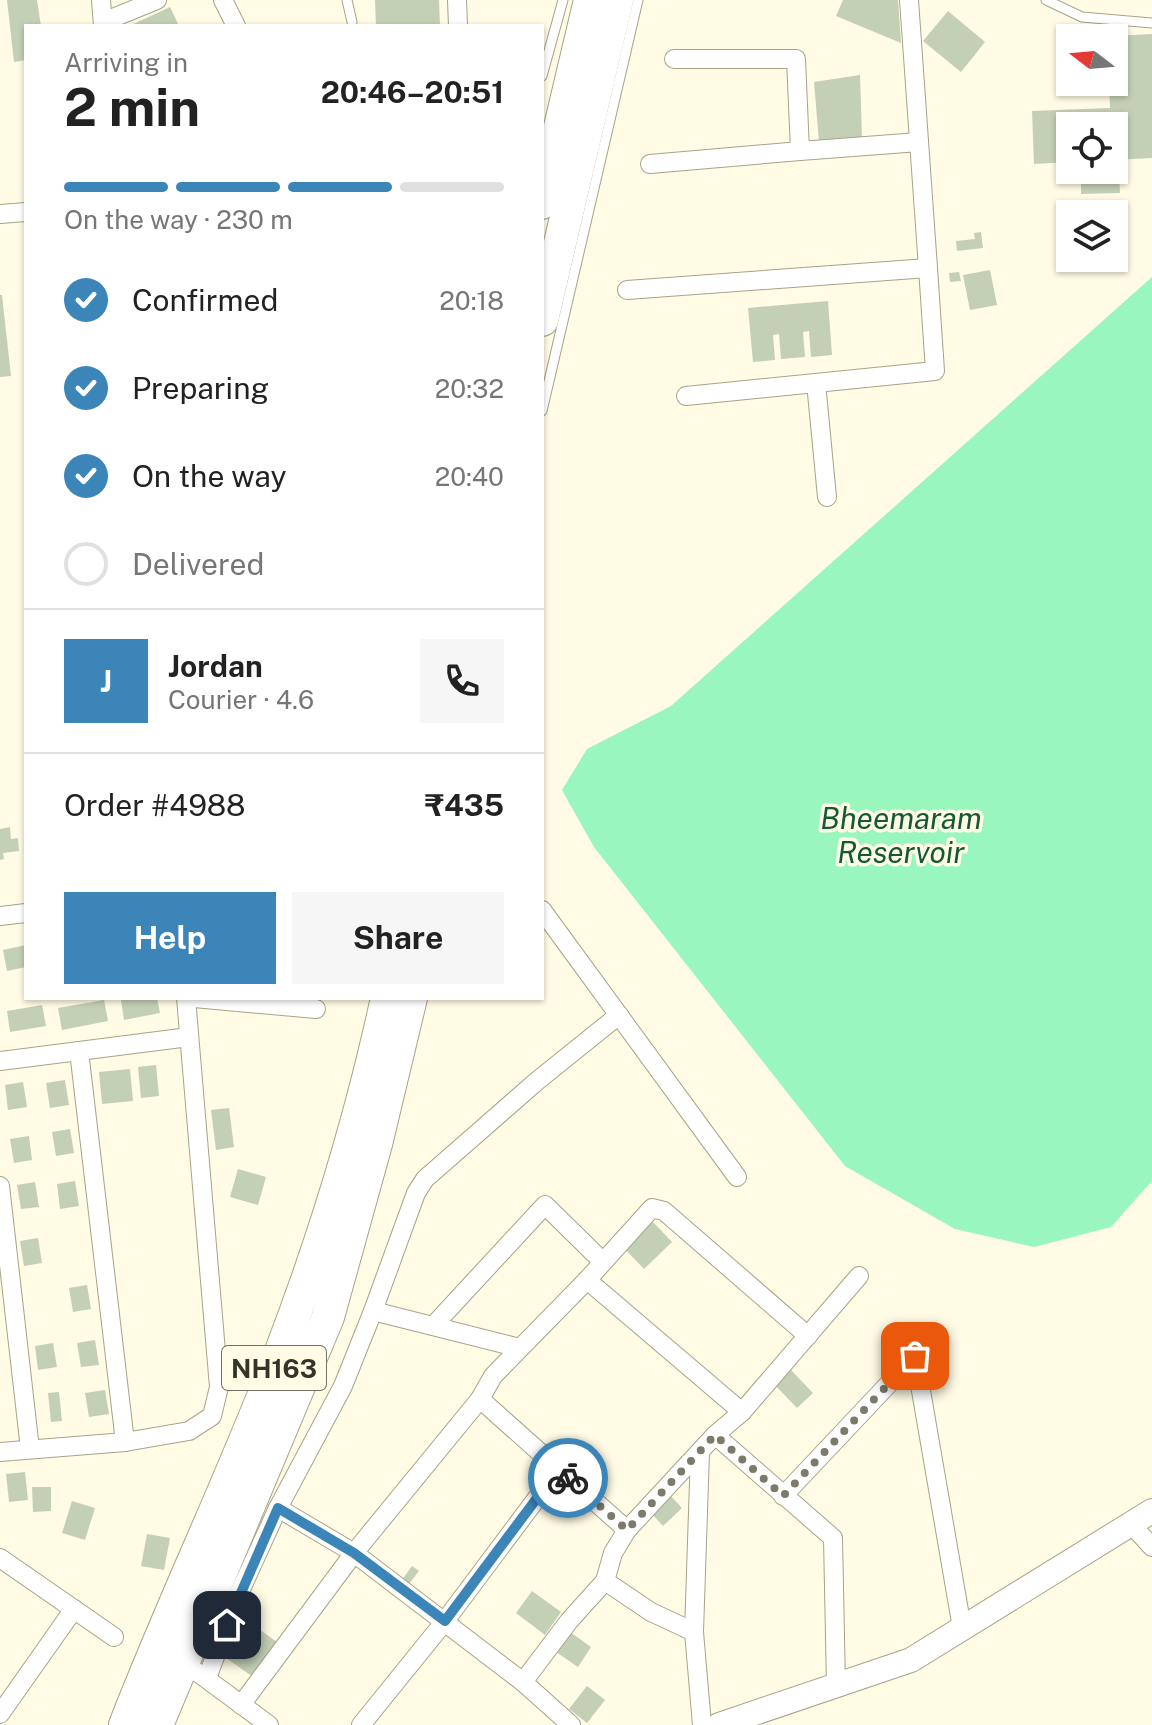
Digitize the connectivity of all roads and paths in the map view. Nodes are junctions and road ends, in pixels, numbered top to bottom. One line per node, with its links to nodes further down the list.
1 (101, 0): 14 (street)
2 (157, 0): 14 (street)
3 (223, 0): 15 (street)
4 (347, 0): 12 (lane)
5 (457, 0): 16 (street)
6 (563, 0): 18 (lane)
7 (590, 0): 22 (highway)
8 (617, 0): 27 (highway)
9 (638, 0): 30 (lane)
10 (909, 0): 19 (street)
11 (1046, 0): 13 (lane)
12 (352, 22)
13 (1152, 23)
14 (103, 24)
15 (235, 24)
16 (458, 24)
17 (674, 59): 20 (street)
18 (544, 69)
19 (919, 142): 20 (street); 25 (street)
20 (800, 151): 21 (street)
21 (650, 164)
22 (544, 195)
23 (24, 212): 24 (street)
24 (0, 214)
25 (928, 268): 26 (street); 28 (street)
26 (627, 290)
27 (544, 311)
28 (816, 383): 29 (street); 31 (street)
29 (686, 396)
30 (544, 402)
31 (827, 497)
32 (24, 913): 34 (street)
33 (544, 913): 40 (street)
34 (0, 916)
35 (186, 1000): 41 (street)
36 (216, 1000): 39 (street)
37 (387, 1000): 80 (highway, NH163)
38 (411, 1000): 75 (highway, NH163)
39 (316, 1009)
40 (619, 1015): 44 (street); 49 (street)
41 (189, 1037): 42 (street); 56 (street)
42 (79, 1051): 43 (street); 56 (street)
43 (0, 1061)
44 (737, 1177)
45 (0, 1186): 57 (street)
46 (603, 1262): 48 (street); 50 (street); 51 (street)
47 (859, 1276): 51 (street)
48 (587, 1280): 52 (street); 54 (street)
49 (373, 1311): 50 (street); 62 (street)
50 (433, 1326): 52 (street)
51 (808, 1336): 54 (street)
52 (520, 1348): 53 (street)
53 (480, 1399): 60 (street); 67 (street)
54 (742, 1412): 55 (street)
55 (715, 1435): 59 (street); 61 (street)
56 (125, 1442): 57 (street)
57 (30, 1449): 58 (street)
58 (0, 1452)
59 (700, 1452): 65 (street); 73 (street)
60 (558, 1470): 65 (street); 71 (street)
61 (783, 1496): 72 (street); 77 (street)
62 (278, 1508): 67 (street); 75 (street)
63 (1152, 1511): 64 (street)
64 (1131, 1524): 66 (street); 72 (street)
65 (627, 1530): 69 (street)
66 (1152, 1547)
67 (354, 1553): 71 (street); 79 (street)
68 (0, 1558): 70 (street)
69 (605, 1581): 73 (street); 76 (street)
70 (74, 1609): 74 (street); 78 (street)
71 (445, 1621): 76 (street); 83 (street)
72 (962, 1628): 77 (street)
73 (694, 1632): 85 (street)
74 (114, 1637)
75 (195, 1671): 79 (street); 81 (highway, NH163)
76 (523, 1682): 84 (street)
77 (836, 1686): 86 (street)
78 (3, 1702)
79 (241, 1705): 82 (street)
80 (125, 1725)
81 (157, 1725)
82 (269, 1725)
83 (361, 1725)
84 (571, 1725)
85 (702, 1725)
86 (719, 1725)

